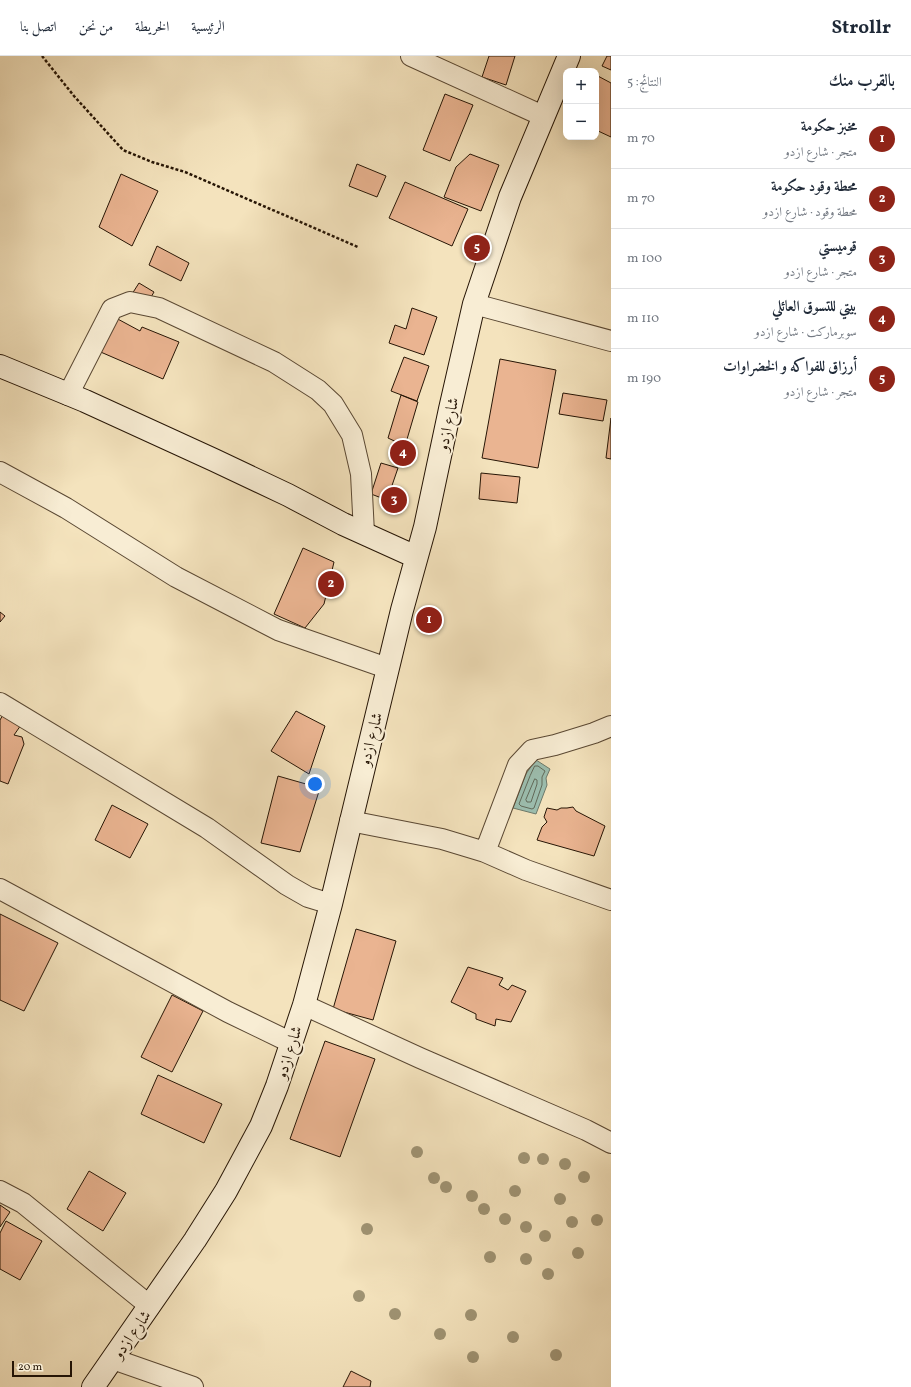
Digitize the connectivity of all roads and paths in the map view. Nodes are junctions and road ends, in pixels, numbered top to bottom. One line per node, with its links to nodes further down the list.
1 (42, 56): 5 (path)
2 (411, 56): 4 (street)
3 (569, 56): 4 (street, شارع ازدو)
4 (543, 116): 6 (street, شارع ازدو)
5 (358, 247)
6 (474, 304): 7 (street); 12 (street, شارع ازدو)
7 (611, 341)
8 (0, 366): 9 (street)
9 (68, 395): 11 (street); 11 (street)
10 (0, 472): 13 (street)
11 (364, 533): 12 (street)
12 (416, 557): 13 (street, شارع ازدو)
13 (387, 668): 16 (street, شارع ازدو)
14 (0, 703): 20 (street)
15 (611, 726): 17 (street)
16 (350, 821): 17 (street); 20 (street, شارع ازدو)
17 (485, 852): 19 (street)
18 (0, 890): 22 (street)
19 (611, 900)
20 (331, 904): 21 (street, شارع ازدو)
21 (304, 1005): 22 (street, شارع ازدو); 23 (street)
22 (292, 1043): 25 (street, شارع ازدو)
23 (611, 1143)
24 (0, 1191): 25 (street)
25 (150, 1306): 26 (street, شارع ازدو)
26 (113, 1359): 27 (street, شارع ازدو); 28 (street)
27 (93, 1387)
28 (193, 1387)

